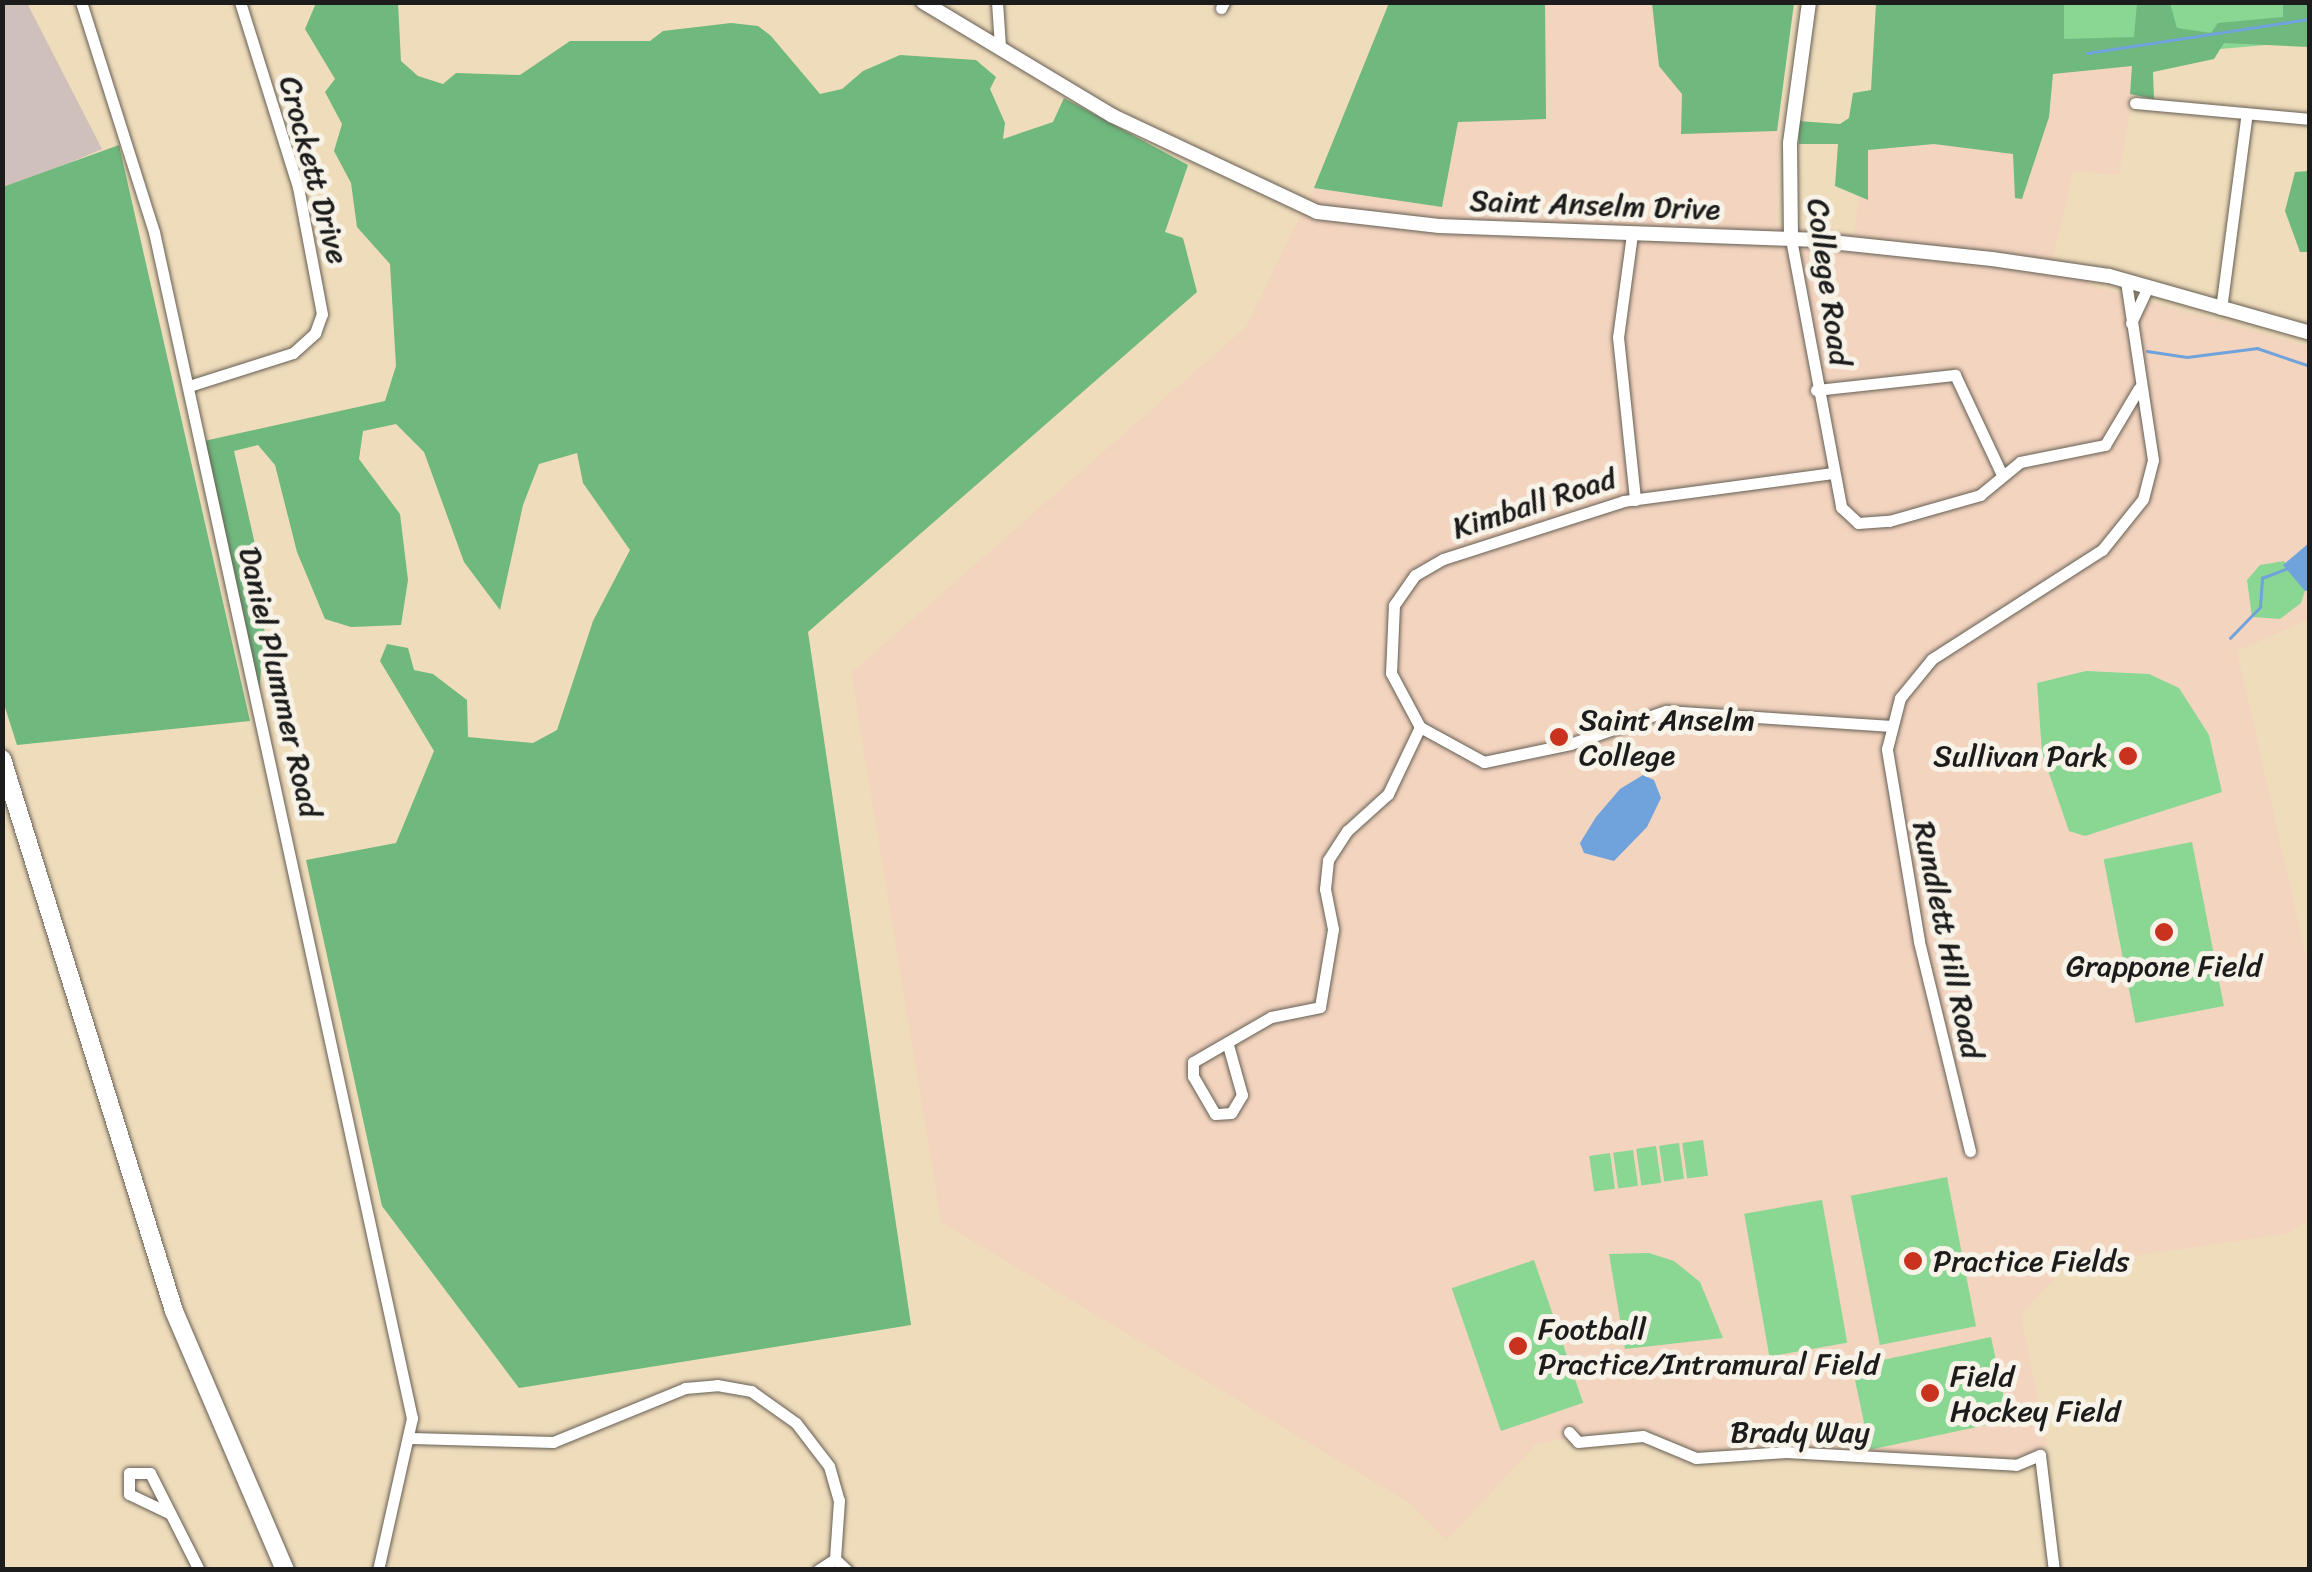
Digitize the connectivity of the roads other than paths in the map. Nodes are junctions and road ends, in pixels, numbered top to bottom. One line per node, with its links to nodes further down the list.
1 (81, 2): 17 (street, Daniel Plummer Road)
2 (240, 2): 17 (street, Crockett Drive)
3 (923, 2): 6 (street, Saint Anselm Drive)
4 (997, 2): 6 (street)
5 (1809, 2): 11 (street, College Road)
6 (1000, 46): 10 (street, Saint Anselm Drive)
7 (2136, 103): 8 (street)
8 (2246, 118): 9 (street); 14 (street)
9 (2310, 119)
10 (1632, 234): 11 (street, Saint Anselm Drive); 22 (street, Kimball Road)
11 (1791, 239): 12 (street, Saint Anselm Drive); 19 (street, College Road)
12 (2126, 281): 13 (street, Saint Anselm Drive); 15 (street, Rundlett Hill Road)
13 (2148, 287): 14 (street, Saint Anselm Drive); 15 (street)
14 (2221, 309): 16 (street, Saint Anselm Drive)
15 (2131, 323): 18 (street, Rundlett Hill Road)
16 (2310, 332)
17 (189, 386): 29 (street, Daniel Plummer Road)
18 (2138, 388): 21 (street, College Road); 23 (street, Rundlett Hill Road)
19 (1816, 390): 20 (street, College Road); 21 (street, College Road)
20 (1833, 472): 21 (street, College Road); 22 (street)
21 (2002, 475)
22 (1635, 500): 24 (street, Kimball Road)
23 (1892, 726): 24 (street); 27 (street, Rundlett Hill Road)
24 (1420, 727): 26 (street)
25 (2, 759): 33 (main road)
26 (1228, 1045): 26 (street)
27 (1970, 1151)
28 (1569, 1432): 37 (street, Brady Way)
29 (411, 1438): 31 (street); 34 (street)
30 (169, 1512): 32 (street)
31 (834, 1559): 35 (street); 36 (street)
32 (199, 1570)
33 (285, 1570)
34 (378, 1570)
35 (818, 1570)
36 (847, 1570)
37 (2054, 1570)

